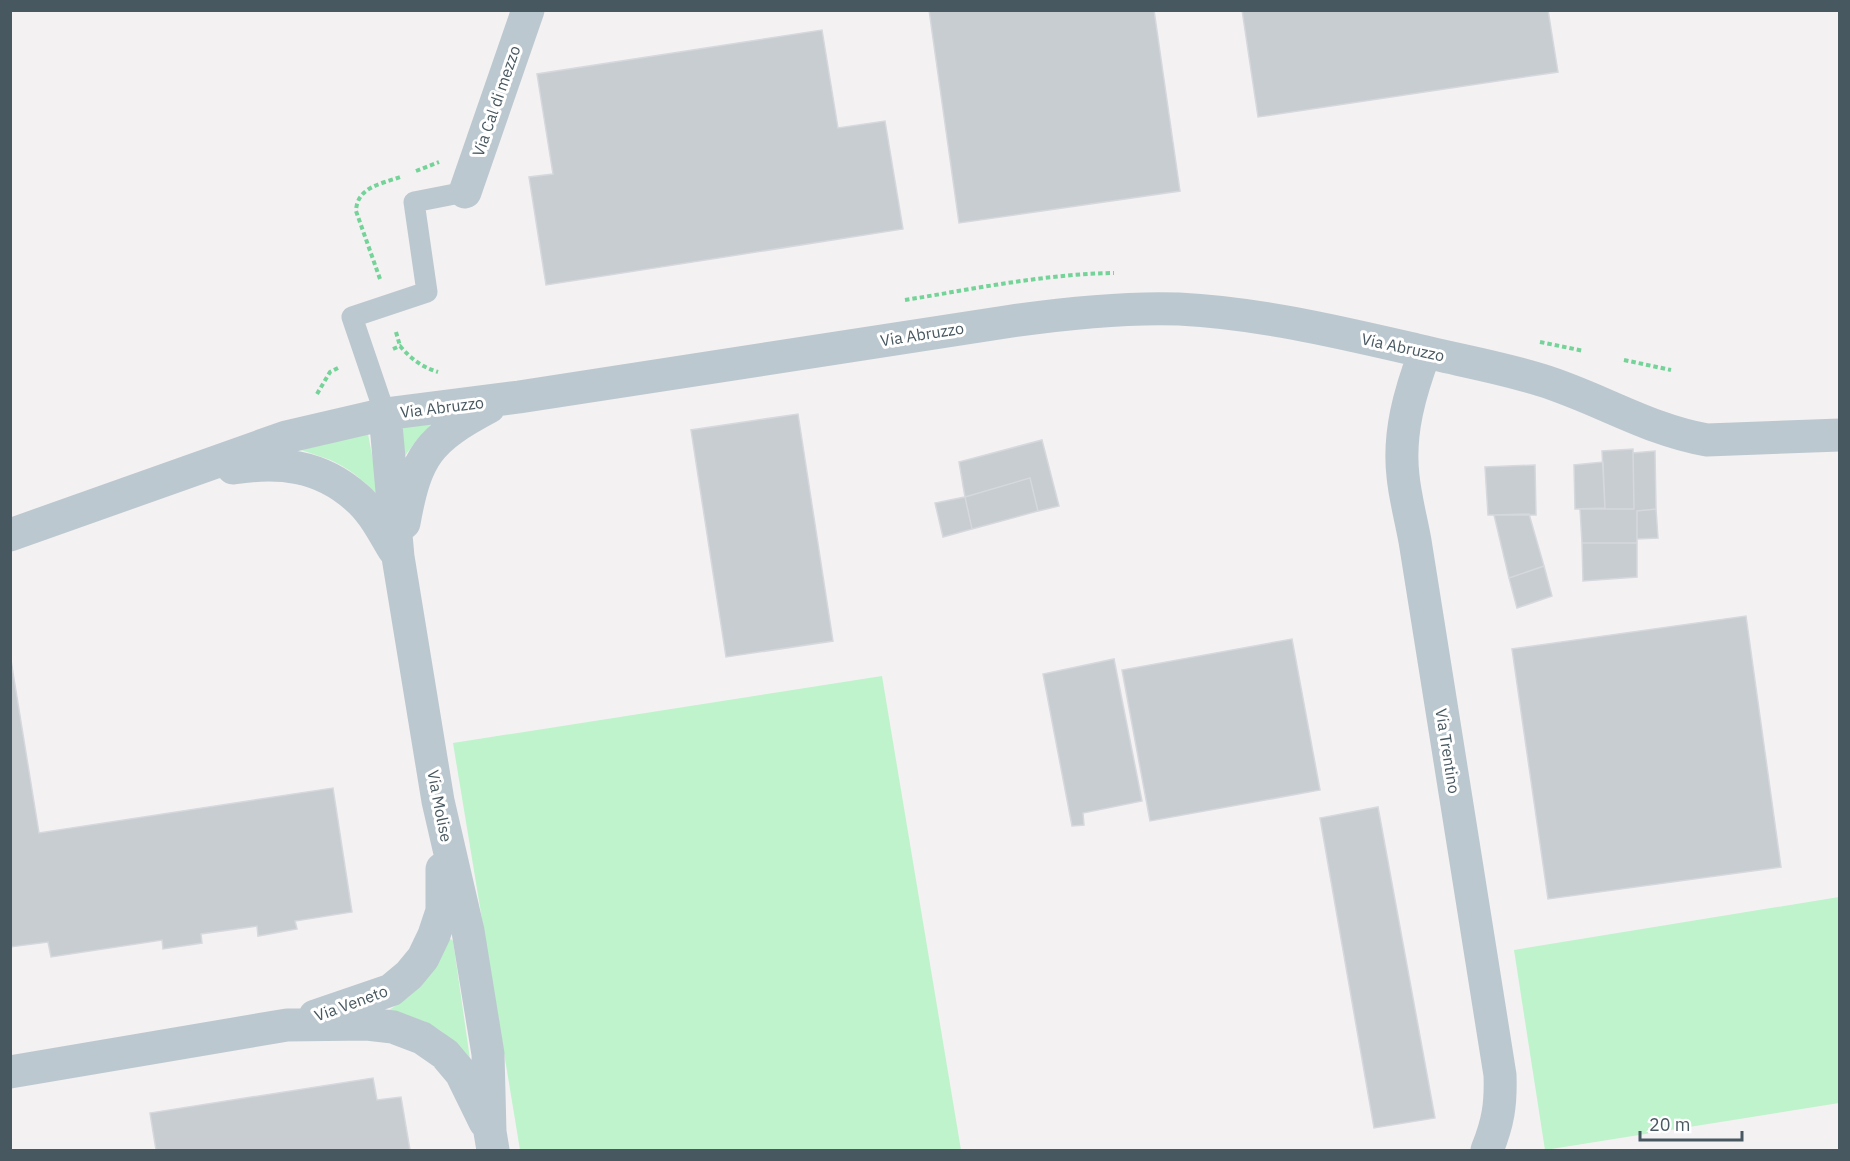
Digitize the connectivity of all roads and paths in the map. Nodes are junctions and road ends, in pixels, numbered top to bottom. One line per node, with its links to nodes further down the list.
1 (528, 10): 2 (street, Via Cal di mezzo)
2 (465, 192): 7 (lane)
3 (1425, 352): 6 (street, Via Abruzzo); 8 (street, Via Abruzzo); 16 (street, Via Trentino)
4 (1624, 360): 5 (path)
5 (1671, 370)
6 (502, 400): 7 (street, Via Abruzzo); 11 (street, Via Molise)
7 (385, 414): 9 (street, Via Abruzzo); 11 (street, Via Molise)
8 (1839, 435)
9 (177, 476): 10 (street, Via Abruzzo); 11 (street, Via Molise)
10 (10, 535)
11 (398, 557): 12 (street, Via Molise)
12 (438, 801): 13 (street, Via Veneto); 15 (street, Via Molise)
13 (287, 1025): 14 (street, Via Veneto); 15 (street, Via Veneto)
14 (10, 1072)
15 (492, 1141)
16 (1487, 1150)

